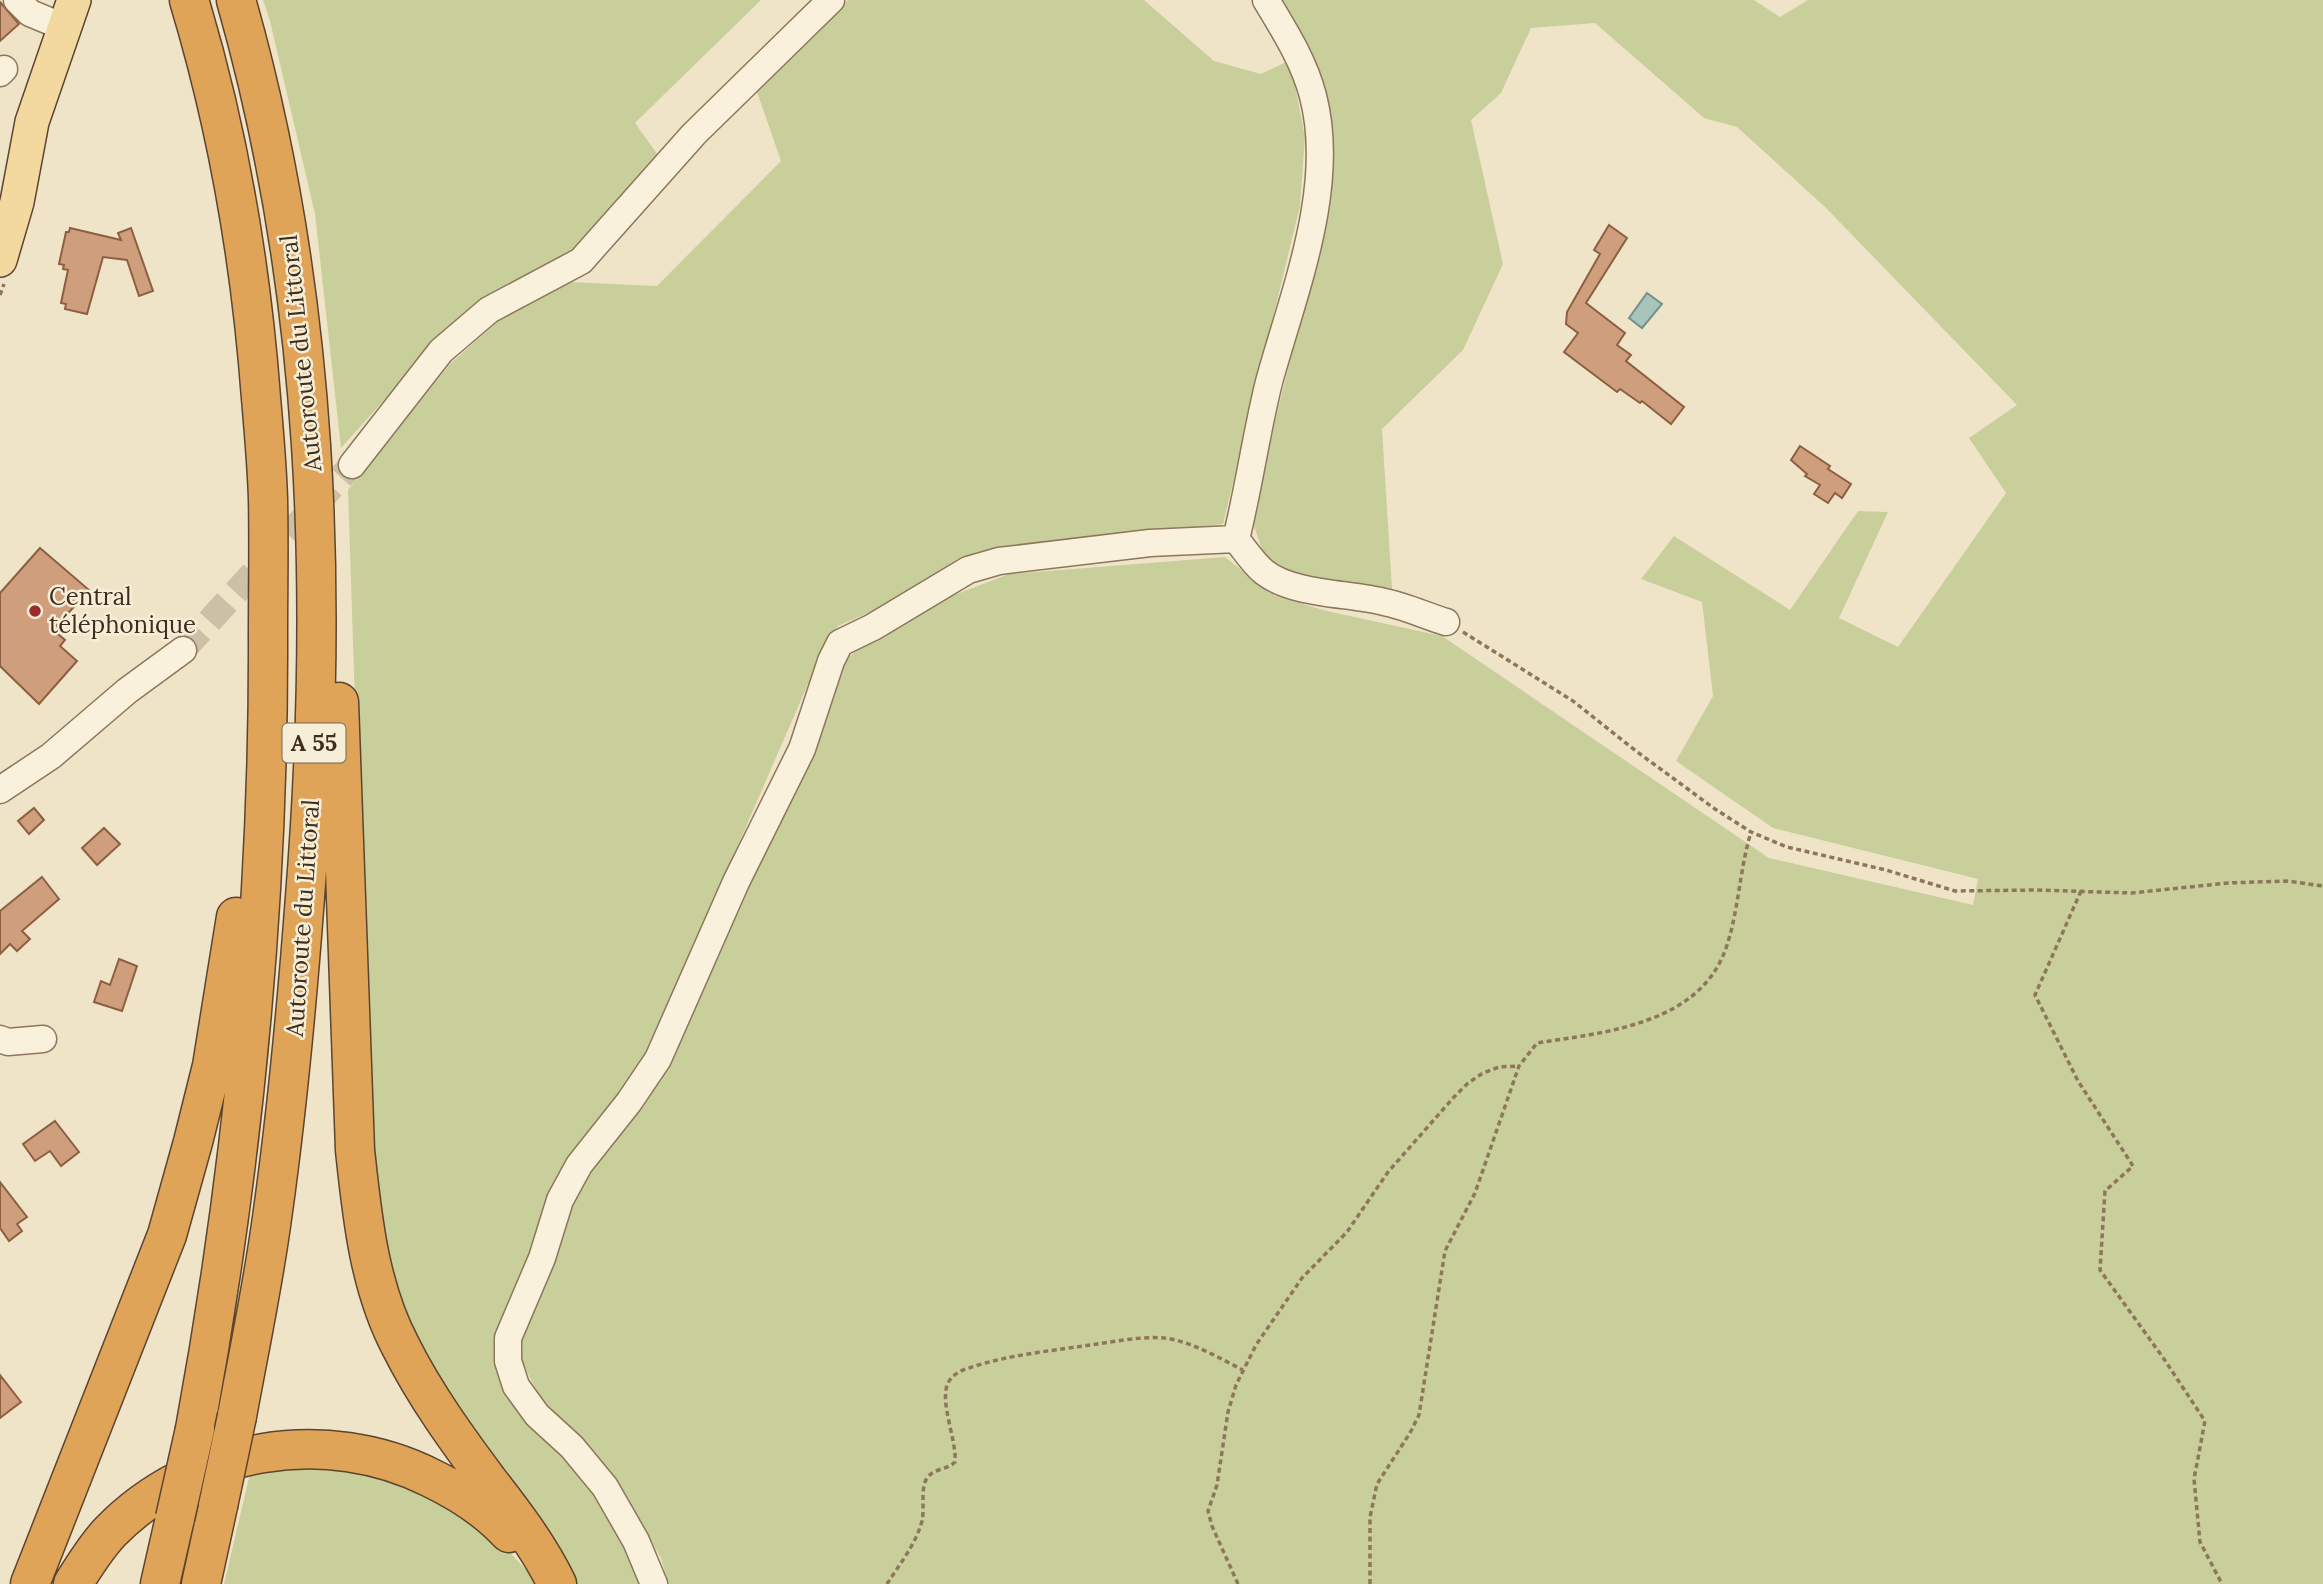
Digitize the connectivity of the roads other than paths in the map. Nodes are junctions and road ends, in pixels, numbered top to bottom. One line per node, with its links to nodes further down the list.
1 (17, 0): 6 (street)
2 (189, 0): 10 (highway, Autoroute du Littoral / A 55)
3 (236, 0): 8 (highway, Autoroute du Littoral / A 55)
4 (831, 0): 9 (street)
5 (1266, 0): 11 (street)
6 (70, 14): 7 (main road)
7 (0, 260)
8 (307, 378): 20 (highway, Autoroute du Littoral / A 55, bridge); 22 (highway)
9 (352, 465)
10 (268, 496): 17 (highway); 19 (highway, Autoroute du Littoral / A 55, bridge)
11 (1236, 538): 12 (street); 23 (street)
12 (1446, 622)
13 (183, 650): 14 (street)
14 (0, 790)
15 (0, 1039): 16 (street)
16 (43, 1039)
17 (30, 1584)
18 (73, 1584): 21 (highway)
19 (160, 1584)
20 (201, 1584)
21 (549, 1584)
22 (557, 1584)
23 (654, 1584)

